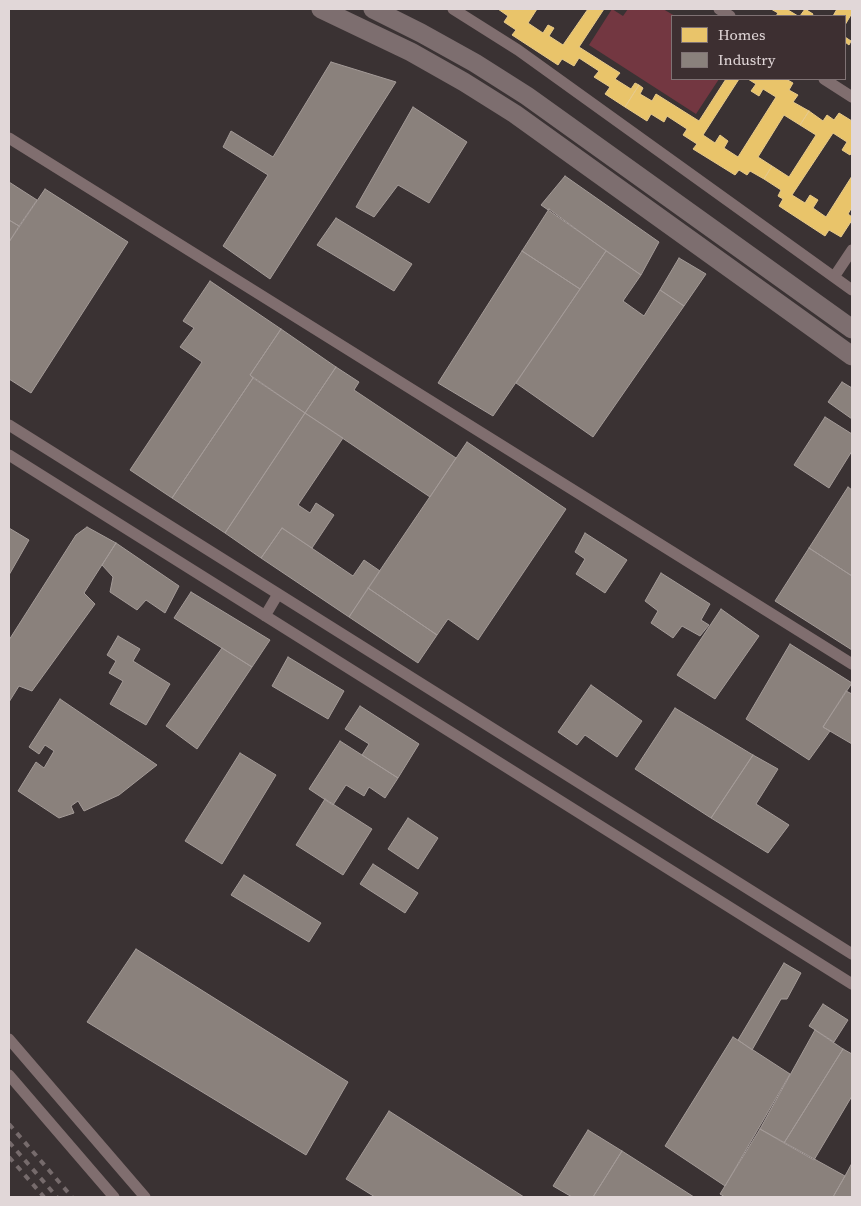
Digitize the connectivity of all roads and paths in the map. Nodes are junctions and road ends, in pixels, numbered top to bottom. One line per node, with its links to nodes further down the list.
1 (321, 9): 11 (main road)
2 (373, 9): 10 (main road)
3 (453, 9): 8 (street)
4 (826, 80): 5 (street)
5 (852, 97)
6 (9, 138): 16 (street)
7 (852, 250): 8 (street)
8 (834, 277): 9 (street)
9 (852, 290)
10 (852, 329)
11 (852, 356)
12 (9, 425): 14 (street)
13 (9, 455): 15 (street)
14 (278, 594): 15 (street); 17 (street)
15 (264, 616): 18 (street)
16 (852, 664)
17 (852, 954)
18 (852, 984)
19 (9, 1039): 22 (street)
20 (9, 1075): 21 (street)
21 (114, 1197)
22 (145, 1197)

